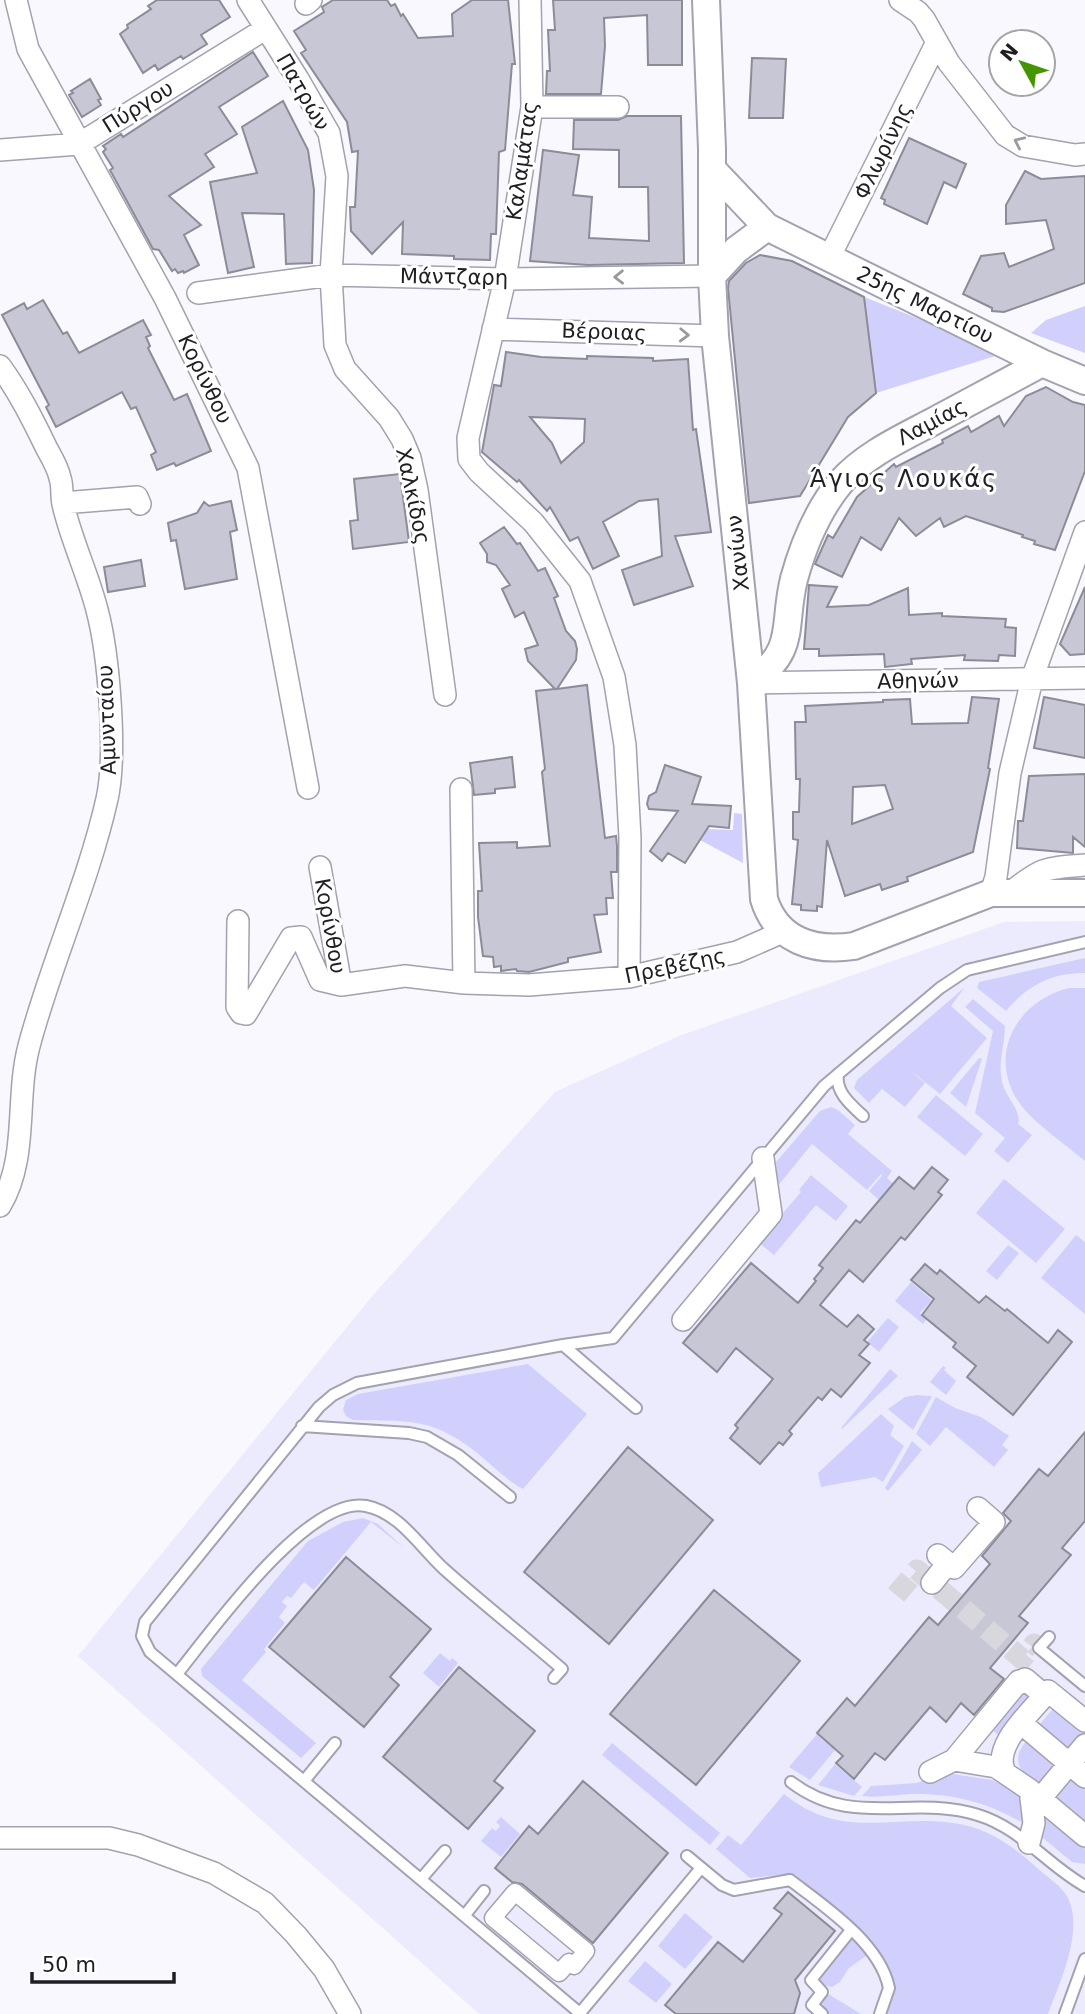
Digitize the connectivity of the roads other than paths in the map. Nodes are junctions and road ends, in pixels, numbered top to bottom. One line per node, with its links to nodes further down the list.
1 (16, 0): 10 (street, Κορίνθου)
2 (248, 0): 6 (street, Πατρών)
3 (530, 0): 8 (street, Καλαμάτας)
4 (706, 0): 13 (street)
5 (900, 0): 7 (street)
6 (265, 29): 10 (street, Πύργου); 16 (street, Πατρών)
7 (936, 44): 12 (street, one-way to 7); 15 (street, Φλωρίνης)
8 (532, 107): 9 (street); 18 (street, Καλαμάτας)
9 (618, 107)
10 (79, 144): 11 (street, Πύργου); 32 (street, Κορίνθου)
11 (0, 150)
12 (1085, 154)
13 (712, 169): 14 (street, 25ης Μαρτίου); 17 (street, Χανίων)
14 (767, 227): 15 (street, 25ης Μαρτίου); 17 (street)
15 (830, 258): 22 (street, 25ης Μαρτίου)
16 (331, 275): 18 (street, Μάντζαρη); 19 (street, Μάντζαρη); 31 (street, Χαλκίδος)
17 (712, 276): 18 (street, Μάντζαρη, one-way to 18); 21 (street, Χανίων)
18 (505, 279): 20 (street, Καλαμάτας)
19 (198, 293)
20 (493, 329): 21 (street, Βέροιας, one-way to 21); 41 (street, Καλαμάτας)
21 (715, 336): 30 (street, Χανίων)
22 (1042, 363): 24 (street, 25ης Μαρτίου); 30 (street, Λαμίας)
23 (0, 366): 25 (street, Αμυνταίου)
24 (1085, 381)
25 (62, 503): 26 (street); 47 (street, Αμυνταίου)
26 (140, 505)
27 (1085, 532): 29 (street)
28 (1085, 678): 29 (street, Αθηνών)
29 (1032, 679): 30 (street, Αθηνών); 36 (street)
30 (751, 683): 39 (street, Χανίων)
31 (445, 695)
32 (308, 788)
33 (461, 789): 42 (street)
34 (1085, 865): 36 (street)
35 (320, 867): 43 (street, Κορίνθου)
36 (1001, 893): 37 (street); 39 (street)
37 (1085, 893)
38 (239, 921): 43 (street)
39 (785, 931): 41 (street, Πρεβέζης)
40 (1085, 942): 44 (lane)
41 (629, 978): 42 (street, Πρεβέζης)
42 (464, 984): 43 (street, Πρεβέζης)
43 (341, 985)
44 (838, 1074): 45 (lane); 46 (lane)
45 (863, 1116)
46 (763, 1158): 48 (street); 49 (lane)
47 (0, 1206)
48 (683, 1320)
49 (562, 1345): 50 (lane); 51 (lane)
50 (636, 1408)
51 (302, 1426): 52 (lane); 56 (lane)
52 (510, 1497)
53 (978, 1508): 54 (street)
54 (932, 1583)
55 (1049, 1637): 58 (lane)
56 (177, 1674): 57 (lane); 70 (lane)
57 (554, 1678)
58 (1084, 1683)
59 (1045, 1696): 60 (street); 61 (street); 62 (street)
60 (1085, 1721)
61 (1021, 1723): 64 (street); 68 (street)
62 (983, 1726): 64 (street); 66 (street)
63 (335, 1743): 70 (lane)
64 (1005, 1745): 67 (street)
65 (1085, 1745): 68 (street)
66 (954, 1760): 67 (street); 69 (street)
67 (1004, 1770): 72 (street)
68 (1077, 1770): 72 (street)
69 (930, 1773)
70 (304, 1781): 79 (lane)
71 (791, 1782): 75 (lane)
72 (1035, 1794): 73 (street); 75 (street)
73 (1085, 1836)
74 (0, 1838): 87 (street)
75 (1029, 1843): 80 (lane)
76 (445, 1851): 79 (lane)
77 (687, 1856): 78 (lane)
78 (701, 1868): 84 (lane); 86 (lane)
79 (421, 1879): 83 (lane)
80 (1085, 1886)
81 (484, 1891): 83 (lane)
82 (515, 1892): 82 (street)
83 (465, 1915): 86 (lane)
84 (851, 1930): 88 (lane); 89 (lane)
85 (1085, 1959): 90 (lane)
86 (580, 2013)
87 (350, 2014)
88 (822, 2014)
89 (880, 2014)
90 (1065, 2014)

